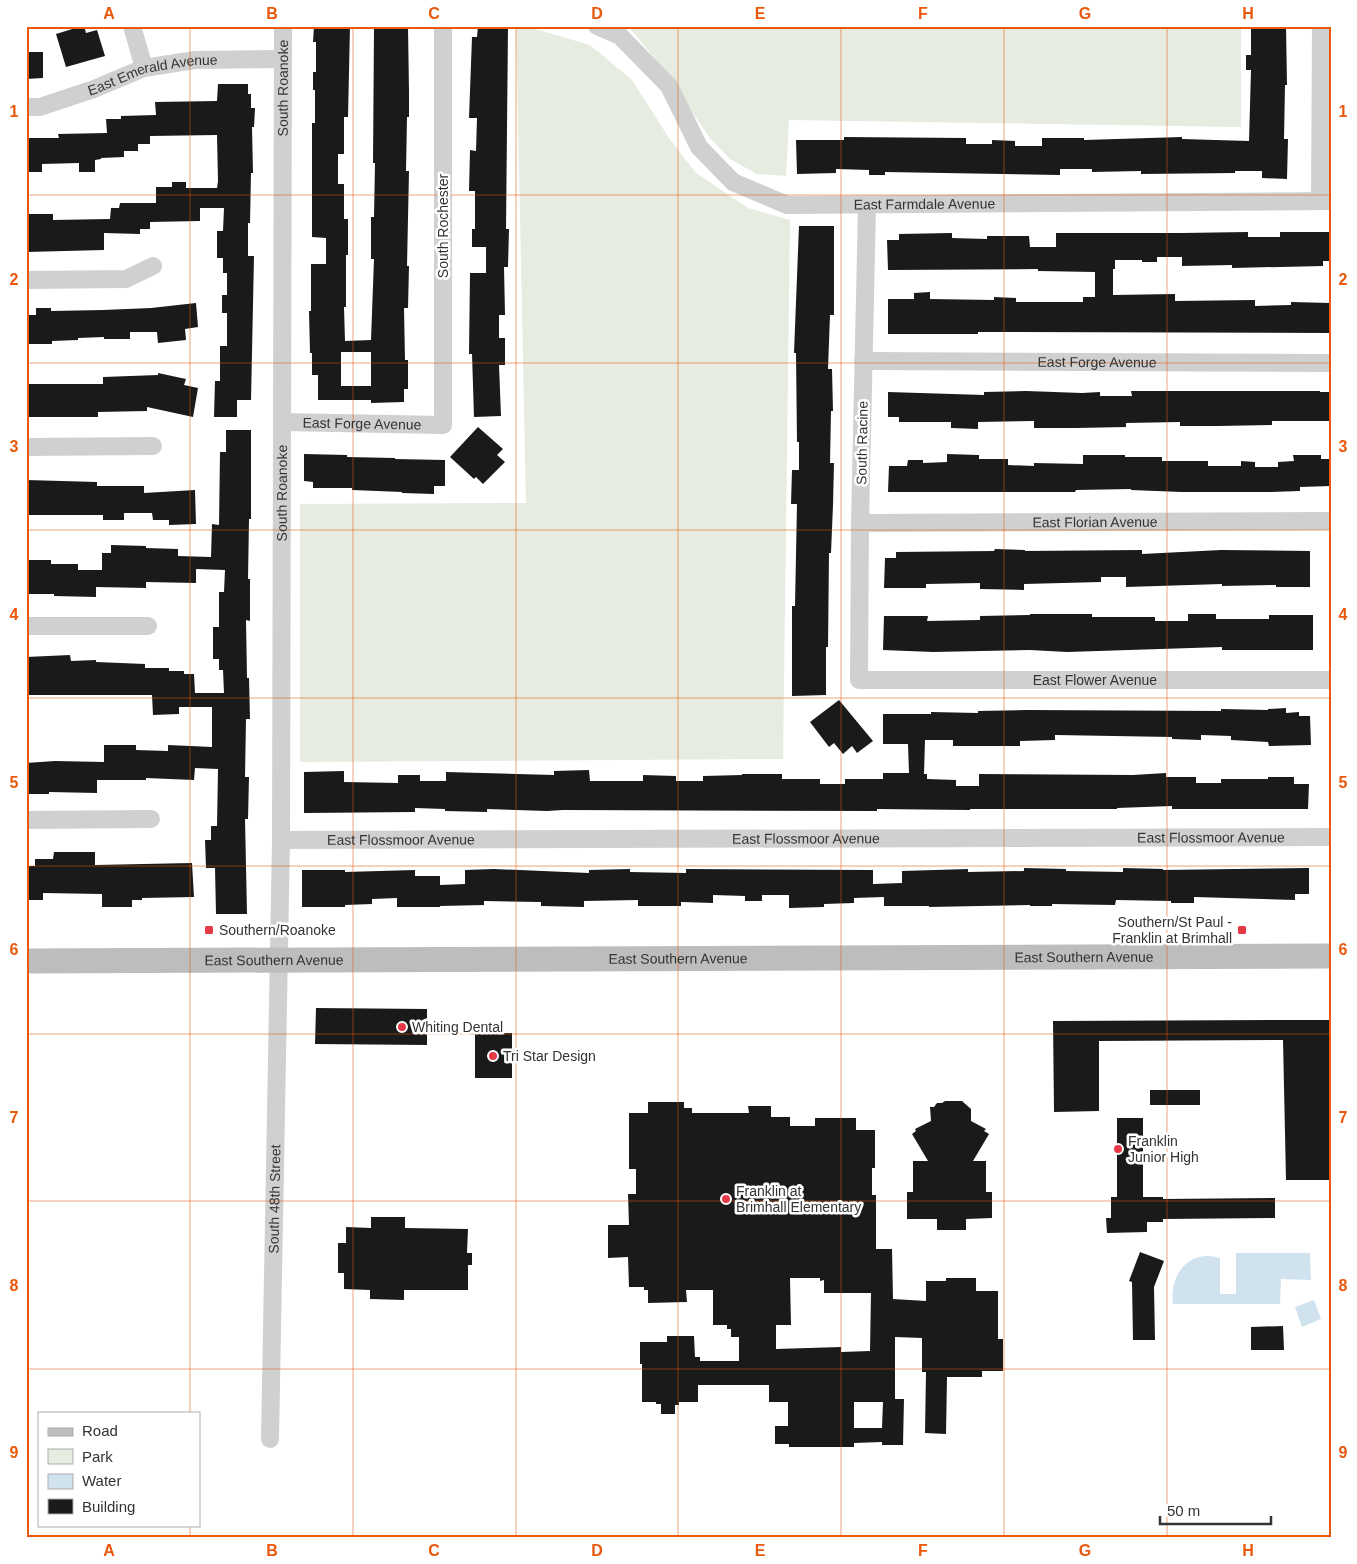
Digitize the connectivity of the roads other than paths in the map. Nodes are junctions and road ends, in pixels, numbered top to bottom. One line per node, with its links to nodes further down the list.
1 (132, 26): 8 (street)
2 (283, 26): 7 (street, South Roanoke)
3 (443, 26): 17 (street, South Rochester)
4 (597, 26): 11 (street, East Farmdale Avenue)
5 (1321, 26): 6 (street)
6 (1326, 45): 10 (street)
7 (283, 59): 8 (street, East Emerald Avenue); 16 (street, South Roanoke)
8 (144, 68): 9 (street, East Emerald Avenue)
9 (26, 107)
10 (1326, 201): 11 (street, East Farmdale Avenue)
11 (867, 206): 14 (street, South Racine)
12 (154, 266): 13 (street)
13 (26, 280)
14 (864, 361): 15 (street, East Forge Avenue); 21 (street, South Racine)
15 (1331, 363)
16 (282, 422): 17 (street, East Forge Avenue); 29 (street, South Roanoke)
17 (443, 425)
18 (153, 446): 19 (street)
19 (26, 447)
20 (1331, 521): 21 (street, East Florian Avenue)
21 (860, 523): 24 (street, South Racine)
22 (26, 626): 23 (street)
23 (148, 626)
24 (859, 680): 25 (street, East Flower Avenue)
25 (1331, 680)
26 (151, 819): 27 (street)
27 (26, 820)
28 (1331, 837): 29 (street, East Flossmoor Avenue)
29 (282, 840): 31 (street, South Roanoke)
30 (1331, 956): 31 (main road, East Southern Avenue)
31 (280, 959): 32 (main road, East Southern Avenue); 33 (street, South 48th Street)
32 (26, 961)
33 (270, 1439)

